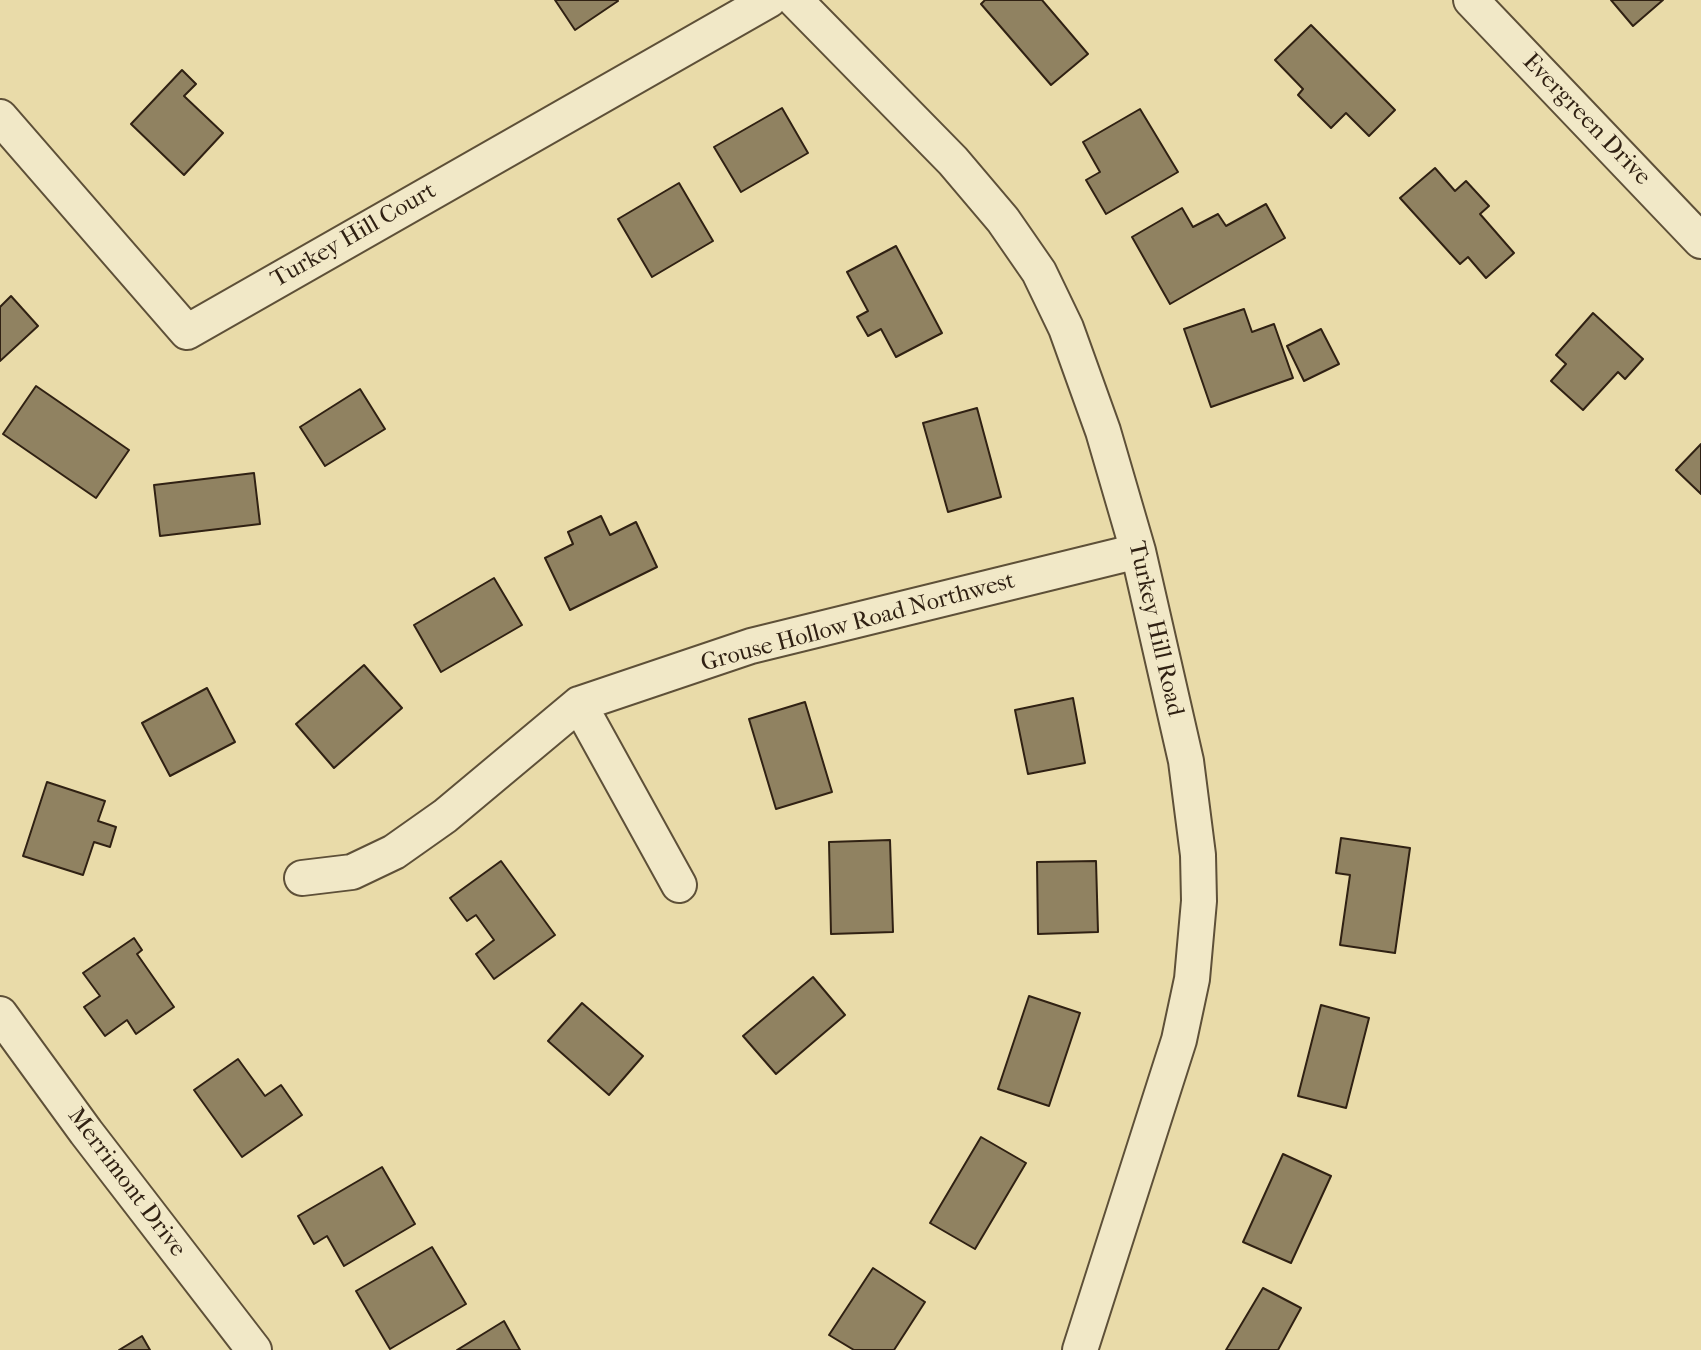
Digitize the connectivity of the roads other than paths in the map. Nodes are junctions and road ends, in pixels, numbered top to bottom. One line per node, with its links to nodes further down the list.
1 (769, 0): 4 (street, Turkey Hill Court)
2 (795, 0): 6 (street, Turkey Hill Road)
3 (1471, 0): 5 (street, Evergreen Drive)
4 (0, 117)
5 (1701, 241)
6 (1138, 551): 7 (street, Grouse Hollow Road Northwest); 12 (street, Turkey Hill Road)
7 (579, 704): 8 (street, Grouse Hollow Road Northwest); 9 (street)
8 (302, 878)
9 (679, 885)
10 (0, 1014): 11 (street, Merrimont Drive)
11 (254, 1350)
12 (1080, 1350)

